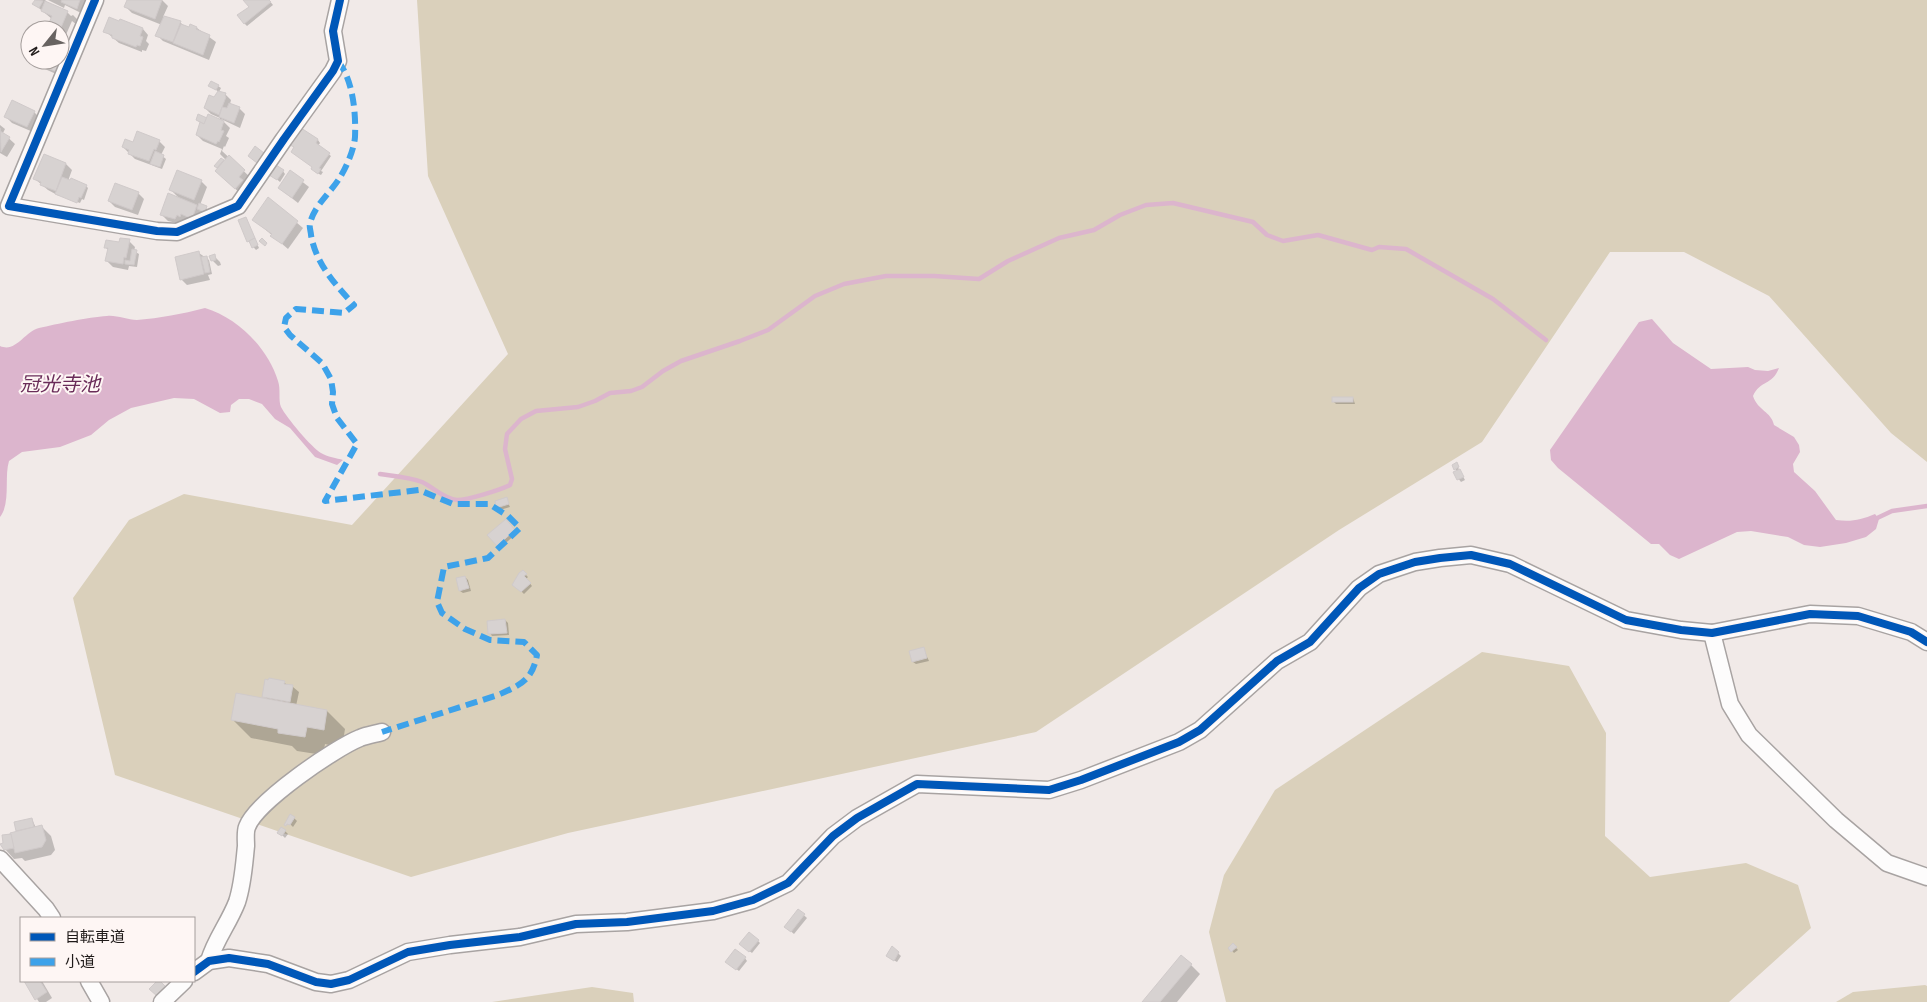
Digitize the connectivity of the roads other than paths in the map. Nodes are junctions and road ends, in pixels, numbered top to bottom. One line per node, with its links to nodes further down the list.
1 (95, 0): 2 (street)
2 (340, 0)
3 (1712, 633): 4 (street); 7 (street); 9 (street)
4 (1927, 642)
5 (382, 732): 9 (street)
6 (0, 859): 8 (street)
7 (1927, 877)
8 (51, 917)
9 (209, 960): 10 (street)
10 (195, 971)
11 (90, 982): 13 (street)
12 (183, 982): 14 (street)
13 (101, 1002)
14 (162, 1002)

